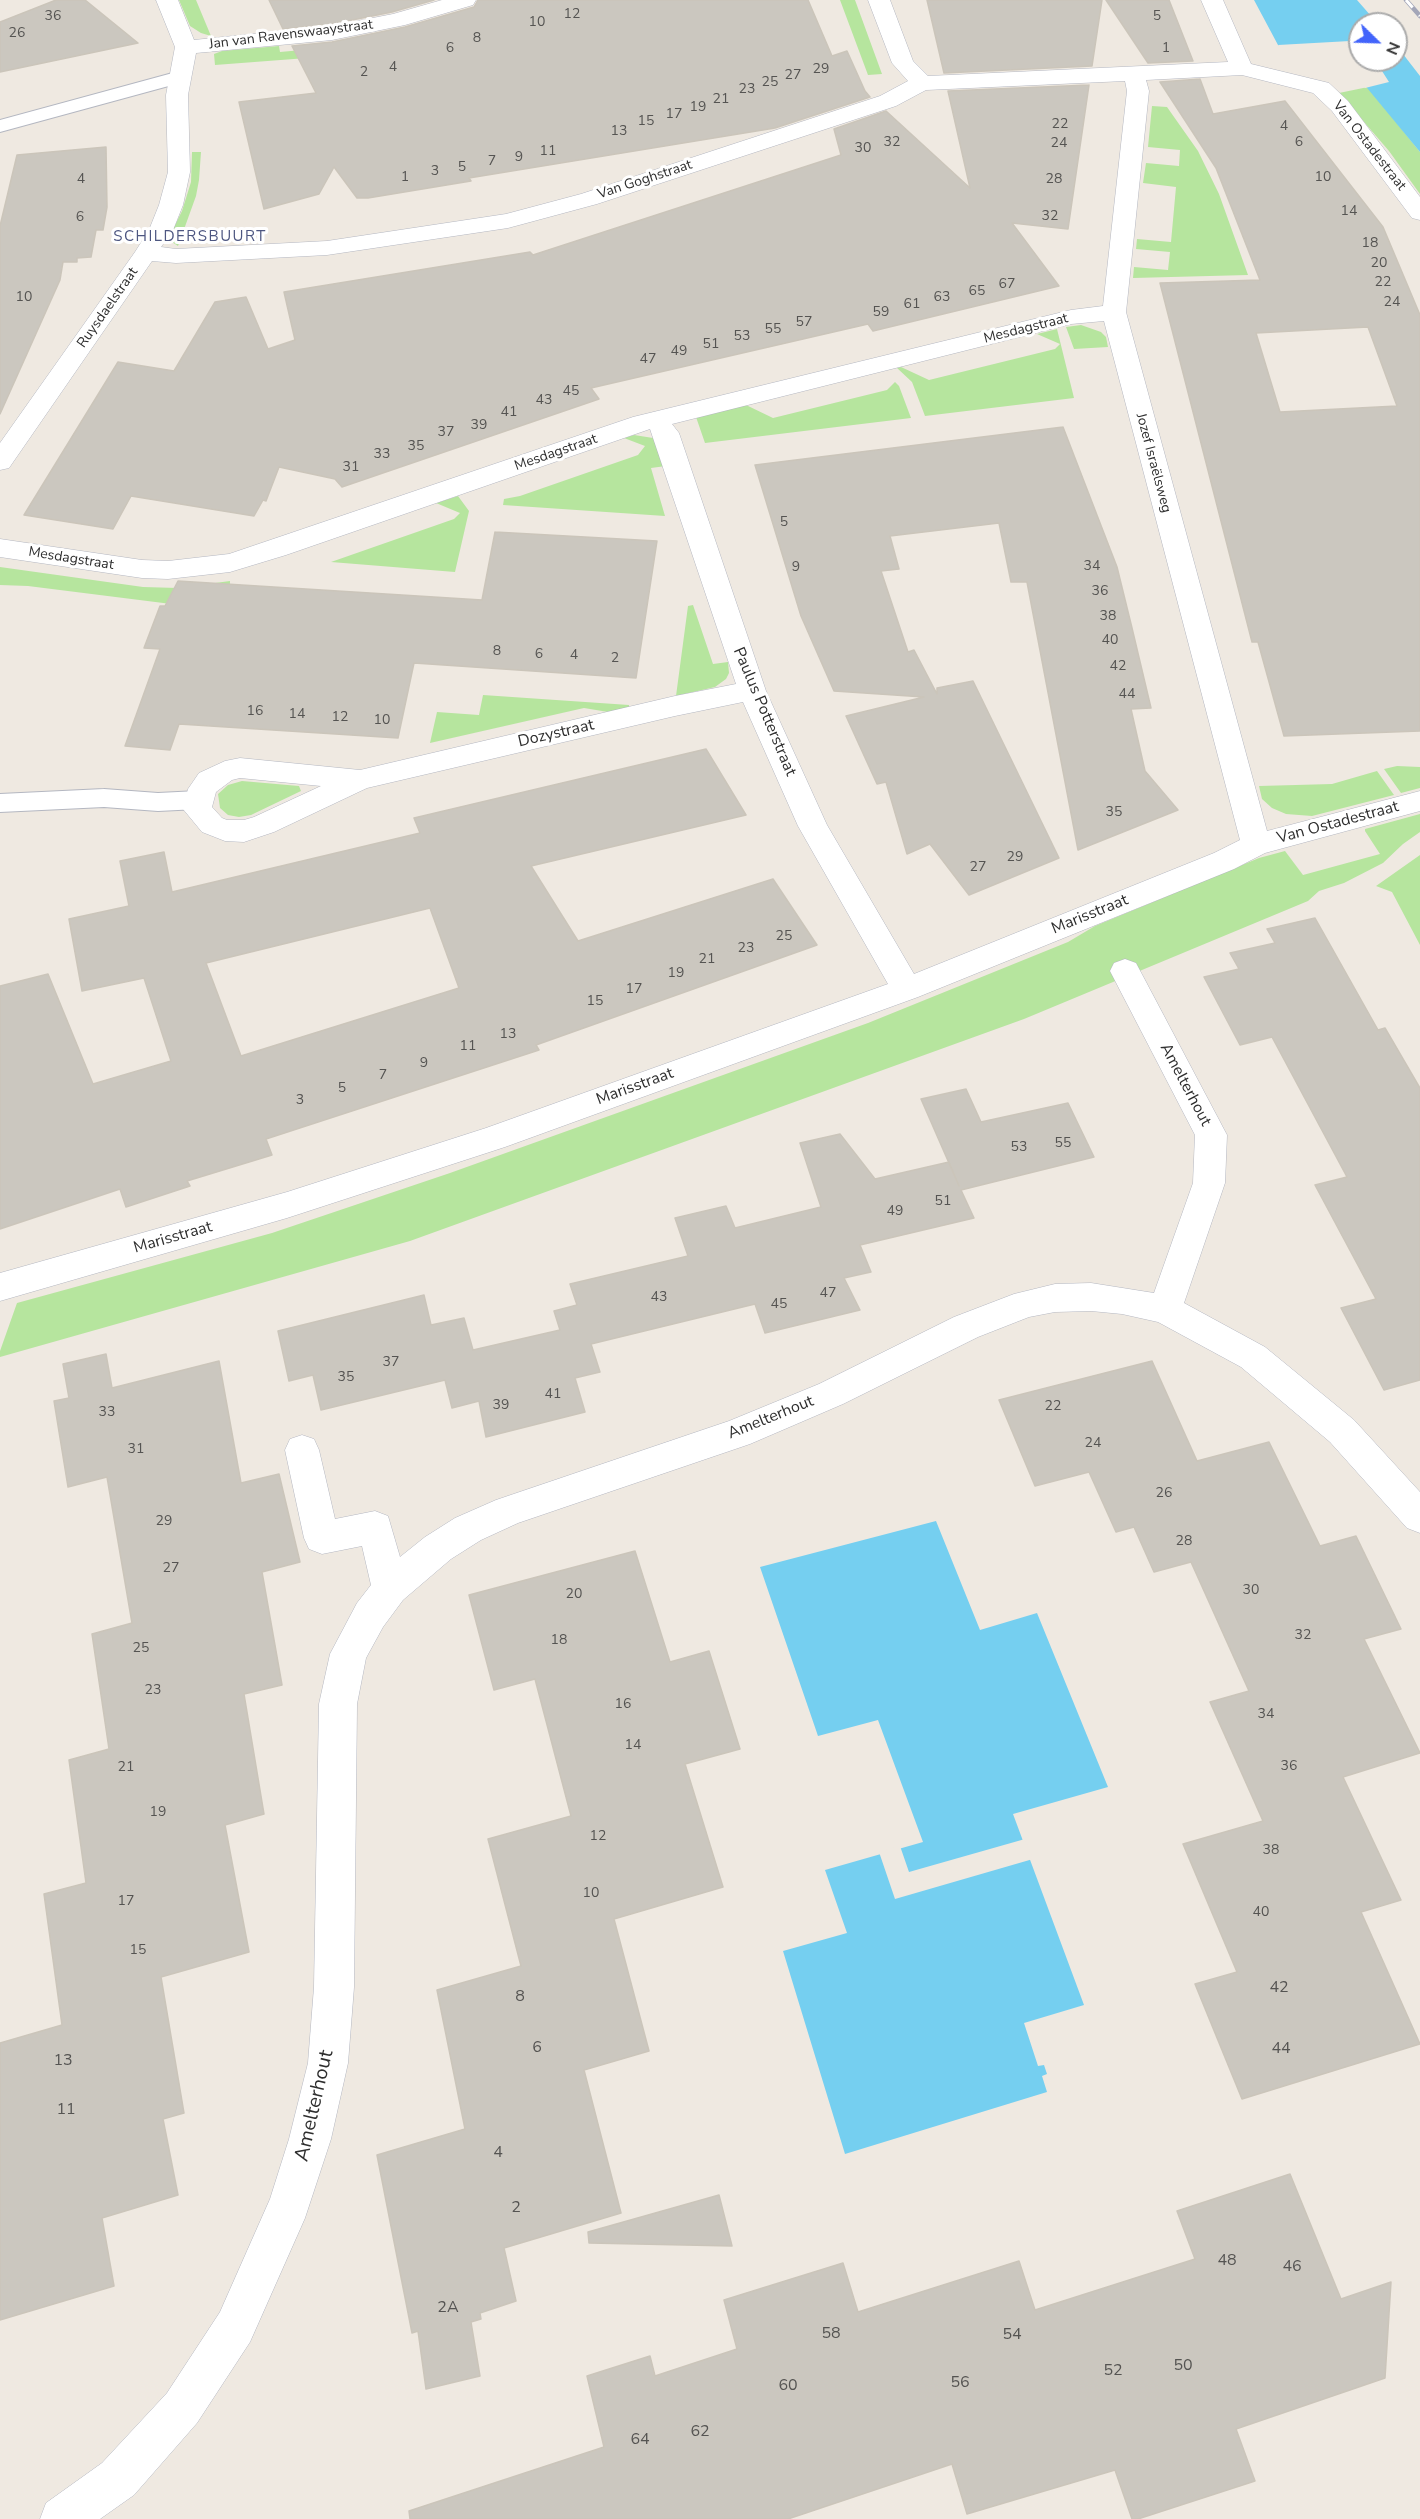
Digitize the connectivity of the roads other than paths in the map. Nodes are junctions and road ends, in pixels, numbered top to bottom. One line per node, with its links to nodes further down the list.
1 (167, 0): 5 (street)
2 (465, 0): 5 (street, Jan van Ravenswaaystraat)
3 (879, 0): 9 (street)
4 (1212, 0): 6 (street)
5 (186, 47): 8 (street, Ruysdaelstraat)
6 (1242, 68): 7 (street, Van Ostadestraat); 11 (street, Van Ostadestraat)
7 (1134, 74): 9 (street); 13 (street, Jozef Israëlsweg)
8 (180, 77): 10 (lane); 12 (street, Ruysdaelstraat)
9 (922, 82): 12 (street, Van Goghstraat)
10 (0, 126)
11 (1420, 213)
12 (146, 253): 15 (street, Ruysdaelstraat)
13 (1114, 312): 14 (street, Mesdagstraat); 22 (street, Jozef Israëlsweg)
14 (657, 420): 16 (street, Mesdagstraat); 17 (street, Paulus Potterstraat)
15 (0, 462)
16 (0, 548)
17 (752, 691): 18 (street, Dozystraat); 24 (street, Paulus Potterstraat)
18 (360, 780): 19 (street, Dozystraat); 19 (street, Dozystraat)
19 (198, 800): 21 (lane)
20 (1420, 801): 22 (street, Van Ostadestraat)
21 (0, 803)
22 (1256, 845): 24 (street, Marisstraat)
23 (1125, 971): 26 (street, Amelterhout)
24 (907, 989): 25 (street, Marisstraat)
25 (0, 1287)
26 (1165, 1309): 28 (street, Amelterhout); 29 (street, Amelterhout)
27 (302, 1450): 29 (street)
28 (1420, 1517)
29 (390, 1588): 30 (street, Amelterhout)
30 (62, 2519)

